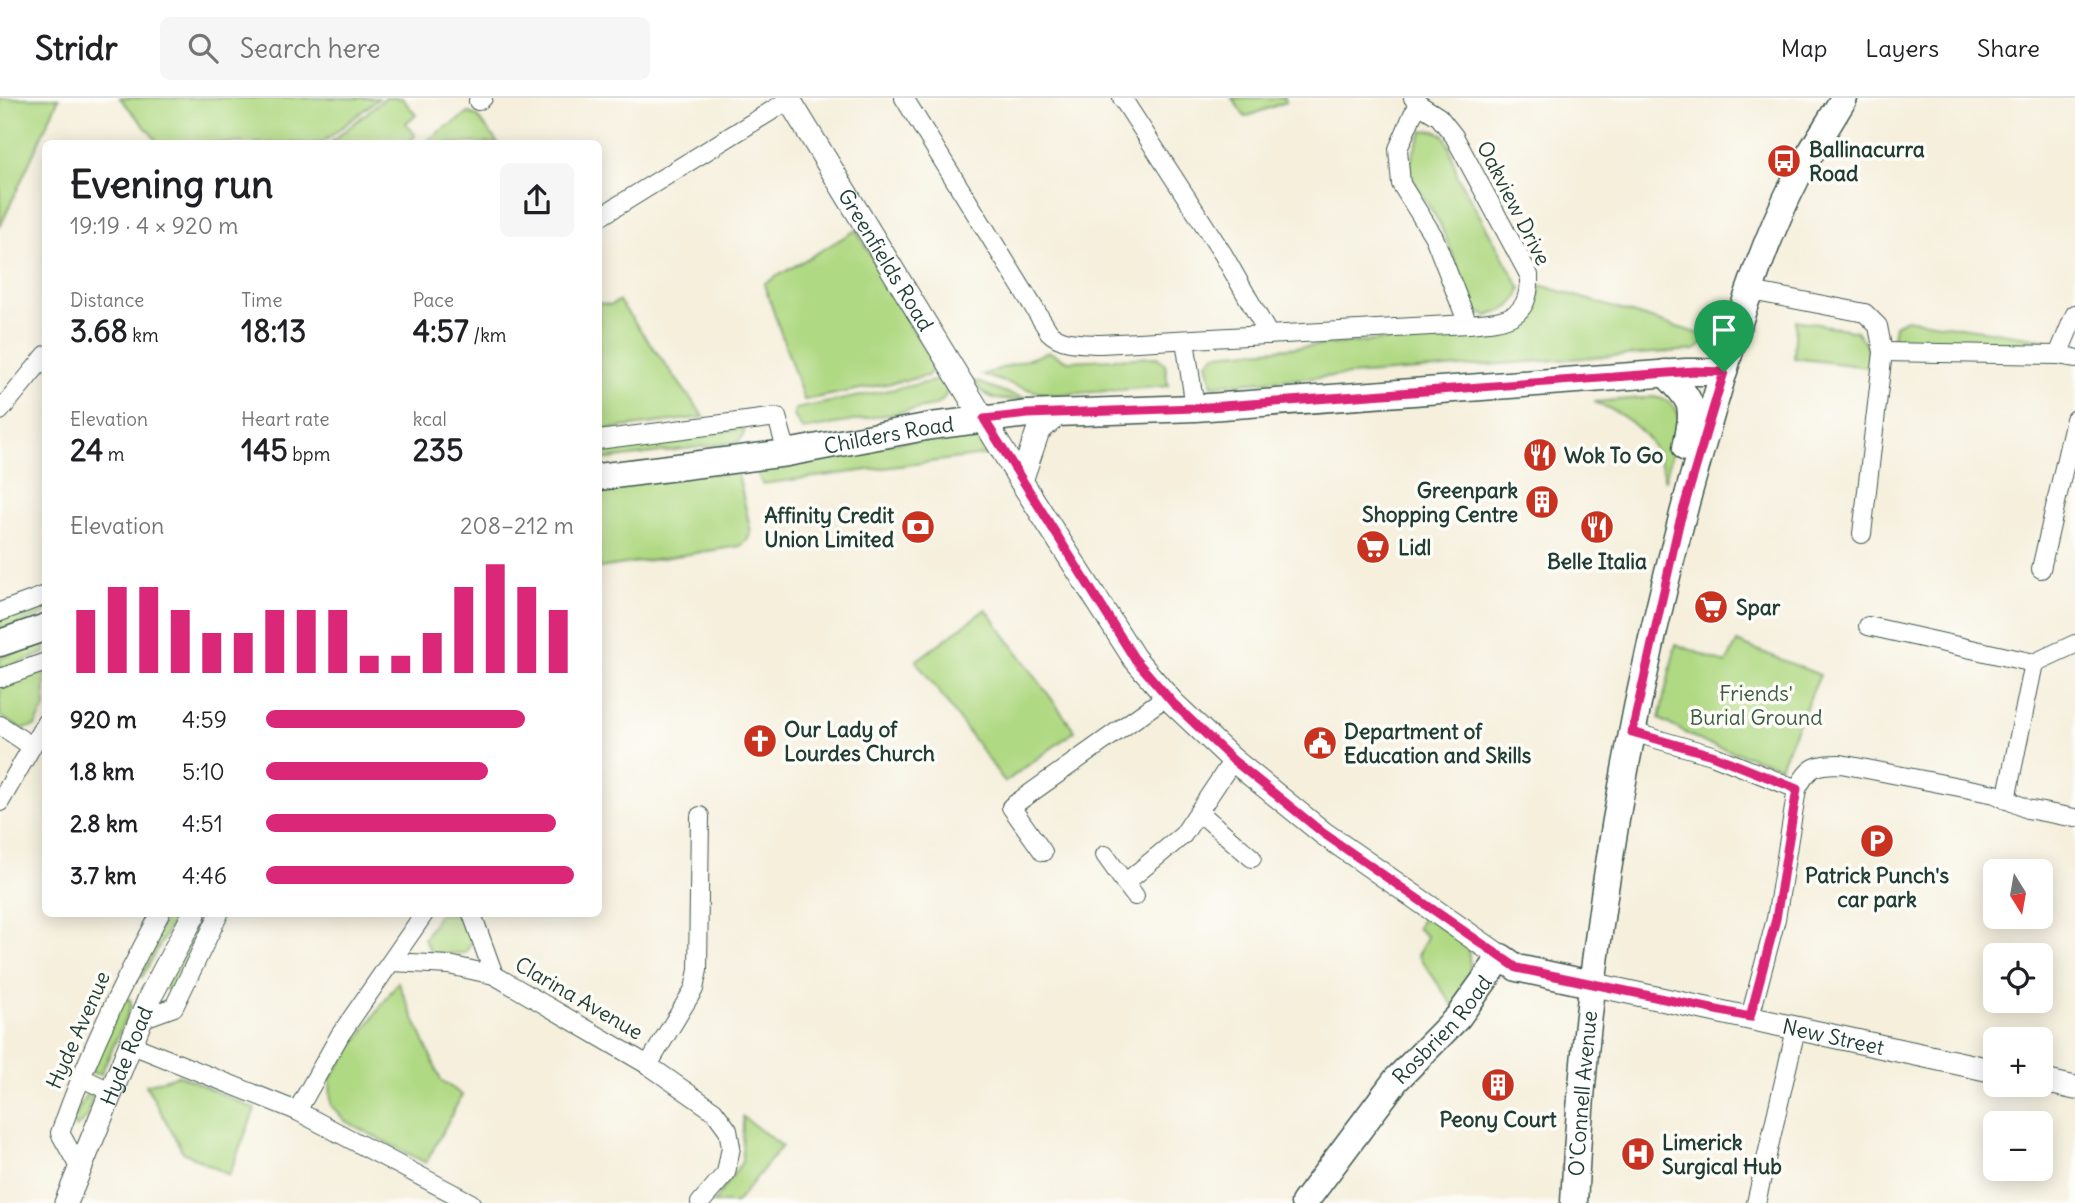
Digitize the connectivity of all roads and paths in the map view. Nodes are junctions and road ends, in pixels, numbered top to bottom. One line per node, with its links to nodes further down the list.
1 (904, 98): 11 (street, Oakview Drive)
2 (1122, 98): 10 (street)
3 (1844, 98): 7 (main road)
4 (789, 99): 6 (street); 20 (street, Greenfields Road)
5 (1416, 101): 9 (street, Oakview Drive); 9 (street, Oakview Drive)
6 (602, 216)
7 (1751, 291): 12 (street); 15 (main road)
8 (2075, 314): 13 (street)
9 (1468, 324): 10 (street, Oakview Drive)
10 (1269, 335): 11 (street, Oakview Drive)
11 (1185, 340): 17 (street)
12 (1882, 352): 13 (street); 27 (street)
13 (2066, 356)
14 (42, 360): 18 (street)
15 (1724, 372): 16 (main road, Childers Road); 26 (main road, O'Connell Avenue)
16 (1665, 373): 17 (main road, Childers Road); 26 (main road)
17 (1195, 408): 19 (main road, Childers Road)
18 (0, 411)
19 (1059, 413): 20 (main road, Childers Road); 25 (street)
20 (984, 419): 23 (main road, Childers Road); 25 (street, Rosbrien Road)
21 (2075, 419): 28 (street)
22 (602, 439): 23 (street)
23 (787, 453): 24 (main road, Childers Road)
24 (602, 476)
25 (1021, 481): 38 (street, Rosbrien Road)
26 (1688, 491): 41 (main road, O'Connell Avenue)
27 (1862, 534)
28 (2041, 569)
29 (42, 597): 30 (street)
30 (0, 612)
31 (1868, 626): 36 (street)
32 (42, 628): 33 (main road)
33 (0, 643)
34 (2075, 643): 36 (street)
35 (42, 663): 37 (street)
36 (2034, 663): 45 (street)
37 (0, 678)
38 (1167, 696): 43 (street, Rosbrien Road); 50 (street)
39 (0, 725): 42 (street)
40 (42, 729): 42 (street)
41 (1632, 732): 44 (street); 62 (main road, O'Connell Avenue)
42 (32, 746): 46 (street)
43 (1233, 760): 47 (street); 58 (street, Rosbrien Road)
44 (1797, 789): 45 (street); 64 (street)
45 (2006, 800): 49 (street)
46 (0, 802)
47 (1199, 812): 51 (street); 52 (street)
48 (700, 816): 68 (street)
49 (2075, 818)
50 (1043, 852)
51 (1105, 855)
52 (1252, 858)
53 (158, 917): 61 (street, Hyde Avenue)
54 (192, 917): 63 (street, Hyde Road)
55 (218, 917): 65 (street)
56 (422, 917): 59 (street)
57 (472, 917): 60 (street)
58 (1501, 957): 62 (main road); 79 (main road, Rosbrien Road)
59 (392, 962): 60 (street, Clarina Avenue); 74 (street)
60 (494, 975): 68 (street, Clarina Avenue)
61 (121, 985): 63 (street); 70 (street, Hyde Avenue)
62 (1591, 985): 64 (street, New Street); 80 (main road, O'Connell Avenue)
63 (150, 997): 65 (street, Hyde Road)
64 (1750, 1017): 66 (street, New Street)
65 (141, 1019): 67 (street, Hyde Road)
66 (1796, 1029): 69 (street, New Street); 81 (street)
67 (132, 1045): 73 (street, Hyde Road); 74 (street)
68 (648, 1065): 78 (street, Clarina Avenue)
69 (1983, 1068)
70 (80, 1077): 73 (street); 75 (street, Hyde Avenue)
71 (2053, 1083): 72 (street)
72 (2075, 1088)
73 (111, 1091): 75 (street, Hyde Road)
74 (297, 1111): 77 (street)
75 (79, 1167): 76 (street, Hyde Road)
76 (66, 1203)
77 (471, 1203)
78 (700, 1203)
79 (1304, 1203)
80 (1574, 1203)
81 (1756, 1203)

